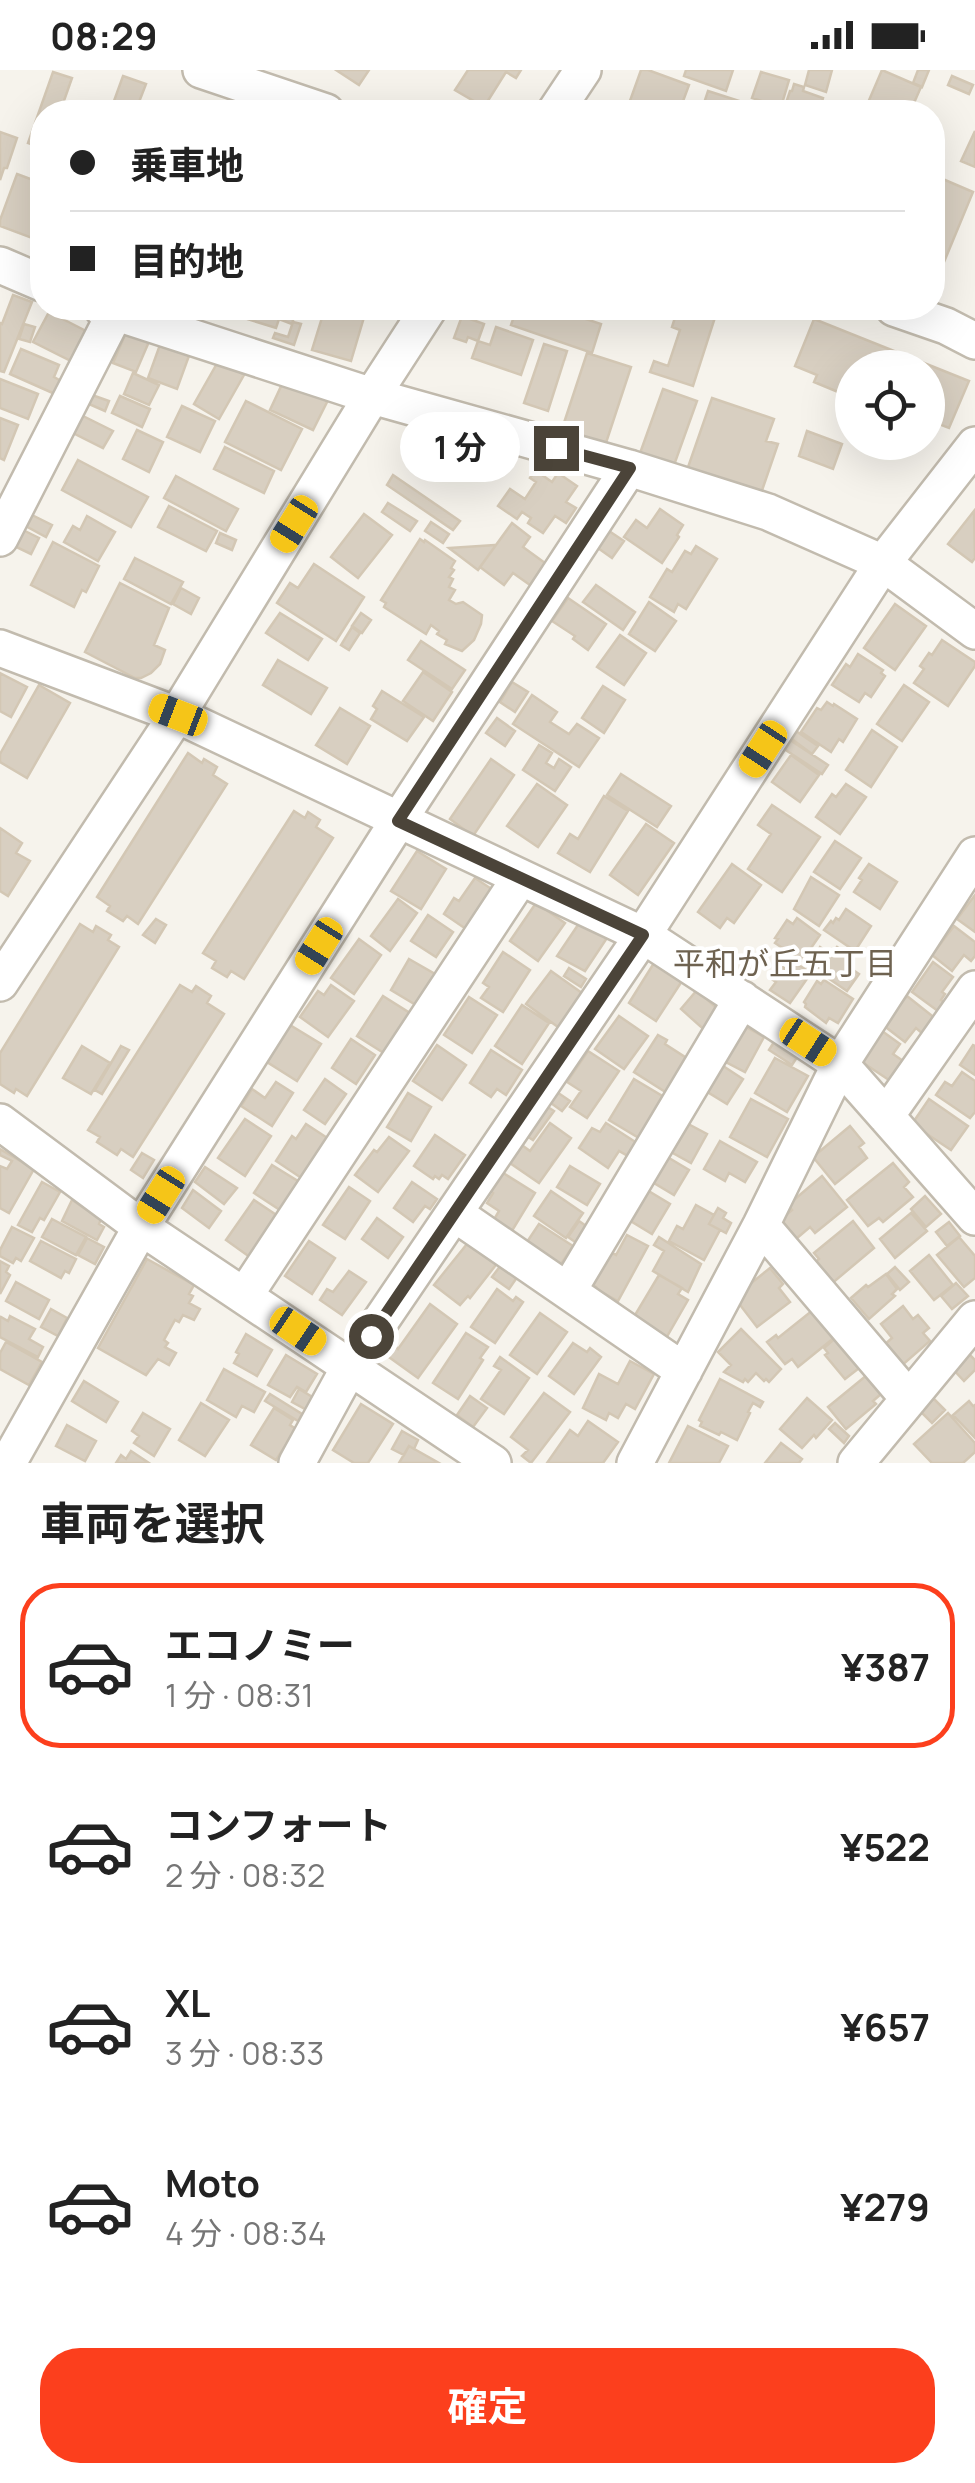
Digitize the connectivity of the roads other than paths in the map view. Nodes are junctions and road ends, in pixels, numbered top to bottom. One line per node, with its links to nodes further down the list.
1 (202, 70): 3 (street)
2 (583, 70): 4 (street)
3 (291, 100)
4 (563, 100)
5 (0, 265): 6 (street)
6 (30, 277)
7 (104, 320): 15 (street)
8 (140, 320): 12 (street)
9 (421, 320): 12 (street)
10 (929, 320): 11 (street)
11 (975, 341)
12 (372, 396): 14 (street); 19 (street)
13 (975, 446): 16 (street)
14 (630, 468): 16 (street); 20 (street)
15 (0, 538)
16 (883, 563): 17 (street); 23 (street)
17 (975, 631)
18 (0, 648): 19 (street)
19 (178, 715): 20 (street); 24 (street)
20 (398, 821): 22 (street); 33 (street)
21 (975, 855): 27 (street)
22 (520, 878): 23 (street); 35 (street)
23 (643, 935): 26 (street); 30 (street)
24 (0, 983)
25 (975, 990): 28 (street)
26 (742, 1000): 27 (street); 34 (street)
27 (840, 1064): 28 (street); 32 (street)
28 (886, 1116): 31 (street)
29 (0, 1122): 33 (street)
30 (454, 1213): 34 (street); 37 (street)
31 (975, 1217)
32 (761, 1225): 38 (street); 39 (street)
33 (141, 1226): 35 (street); 40 (street)
34 (568, 1291): 38 (street)
35 (244, 1295): 37 (street)
36 (975, 1318): 39 (street)
37 (350, 1366): 41 (street); 42 (street)
38 (684, 1371): 43 (street)
39 (908, 1399): 44 (street)
40 (8, 1463)
41 (296, 1463)
42 (493, 1463)
43 (635, 1463)
44 (856, 1463)

